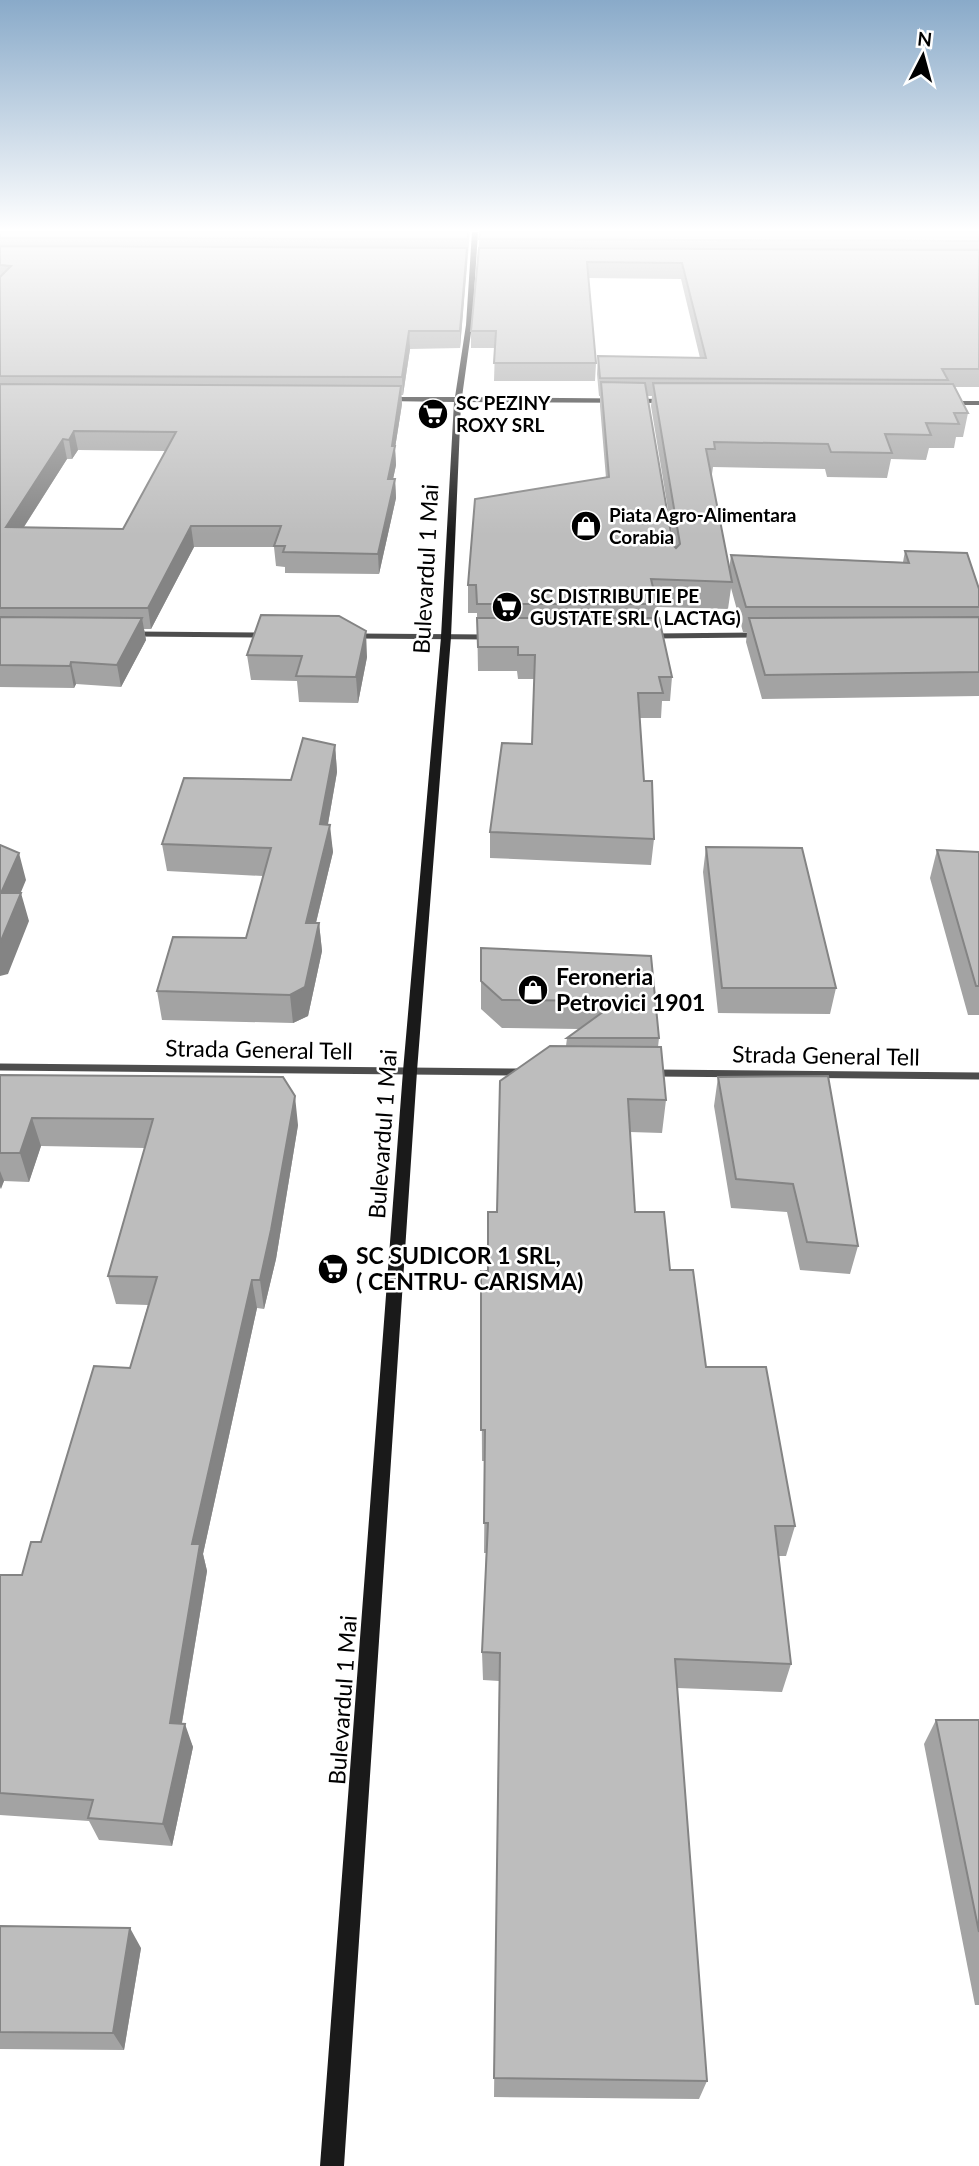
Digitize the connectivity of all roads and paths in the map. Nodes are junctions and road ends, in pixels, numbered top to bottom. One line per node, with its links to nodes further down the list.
1 (468, 333): 3 (street, Bulevardul 1 Mai)
2 (375, 399): 3 (street)
3 (458, 399): 4 (street); 12 (street, Bulevardul 1 Mai)
4 (686, 401)
5 (939, 403): 6 (street)
6 (979, 403)
7 (125, 634): 8 (street)
8 (265, 635)
9 (759, 635): 11 (street)
10 (348, 636): 12 (street)
11 (650, 636)
12 (446, 637): 13 (street); 15 (street, Bulevardul 1 Mai)
13 (500, 637)
14 (0, 1067): 15 (street, Strada General Tell)
15 (410, 1071): 16 (street, Strada General Tell); 19 (street, Bulevardul 1 Mai)
16 (535, 1072)
17 (646, 1073): 18 (street, Strada General Tell)
18 (979, 1076)
19 (332, 2166)

